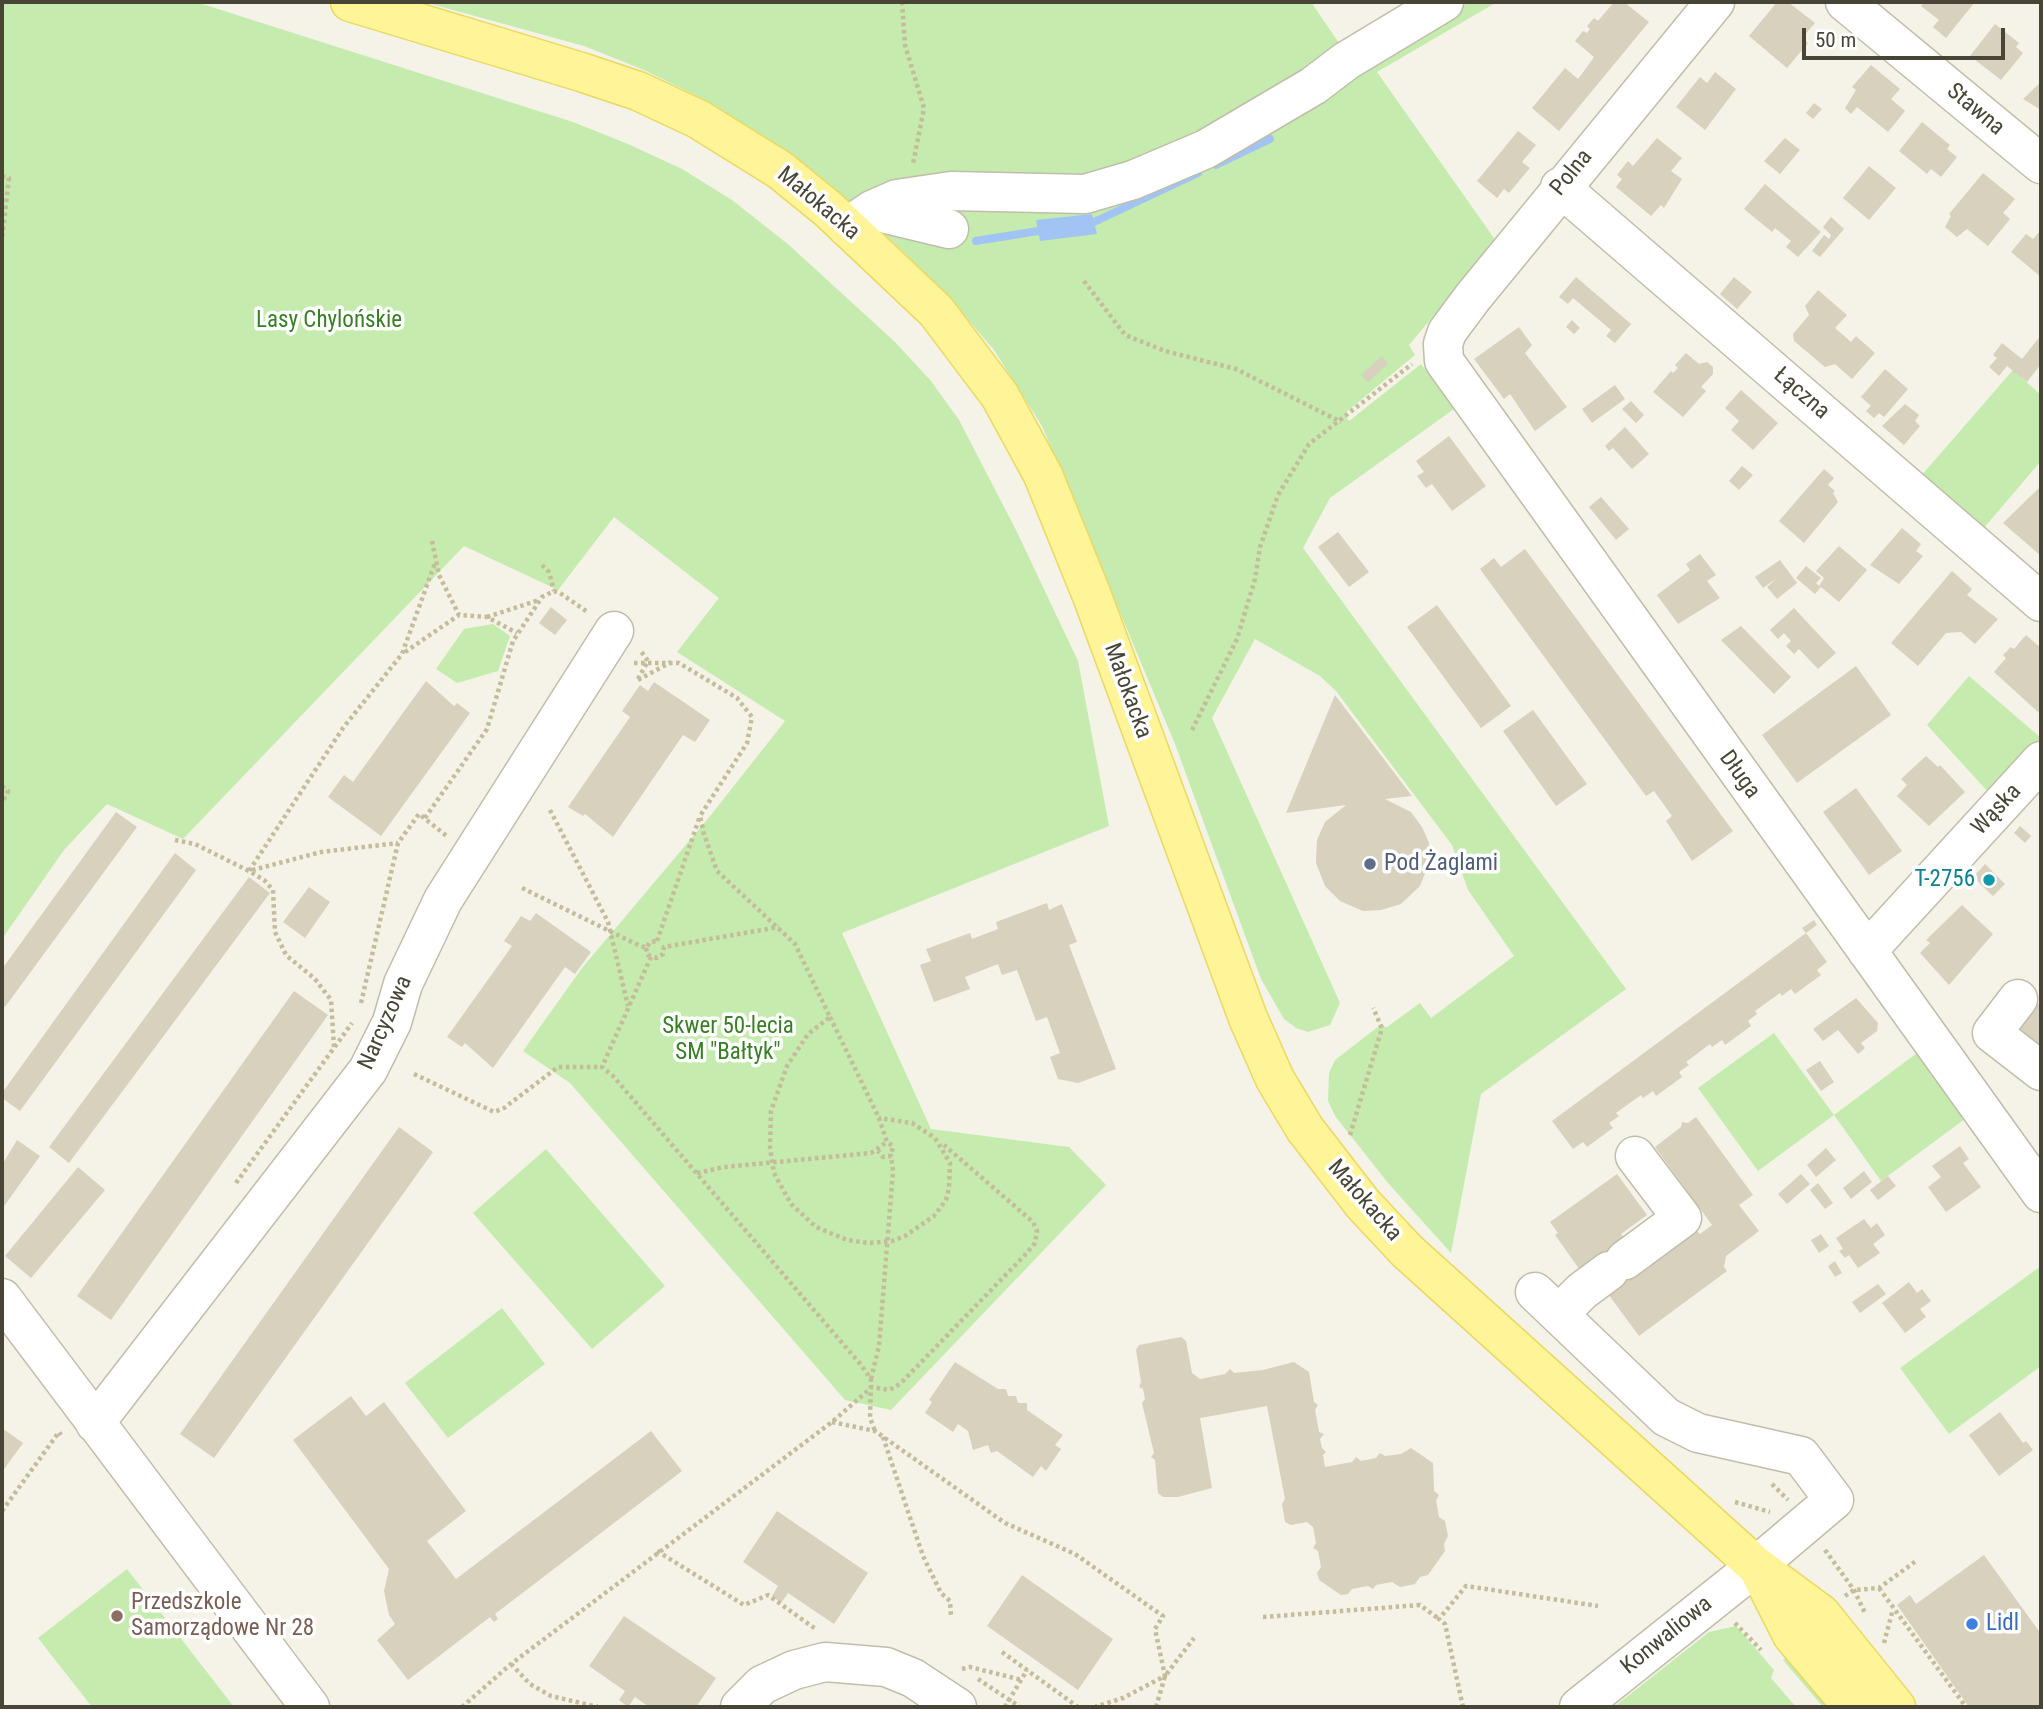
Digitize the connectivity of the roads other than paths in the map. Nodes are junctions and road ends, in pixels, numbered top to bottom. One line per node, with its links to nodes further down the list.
1 (350, 2): 7 (main road, Małokacka)
2 (1444, 2): 7 (street)
3 (1715, 2): 6 (street, Polna)
4 (1845, 2): 5 (street, Stawna)
5 (2041, 164)
6 (1560, 187): 9 (street, Polna); 10 (street, Łączna)
7 (872, 212): 8 (street); 20 (main road, Małokacka)
8 (949, 229)
9 (1432, 355): 13 (street, Długa)
10 (2041, 602)
11 (615, 632): 19 (street, Narcyzowa)
12 (2041, 761): 13 (street, Wąska)
13 (1867, 951): 17 (street, Długa)
14 (2018, 999): 15 (street)
15 (2041, 1071)
16 (1635, 1156): 20 (street, Konwaliowa)
17 (2041, 1194)
18 (2, 1298): 19 (street)
19 (81, 1433): 21 (street)
20 (1756, 1566): 24 (street, Konwaliowa); 25 (main road, Małokacka); 26 (main road, Małokacka)
21 (310, 1707)
22 (740, 1707): 23 (street)
23 (957, 1707)
24 (1579, 1707)
25 (1853, 1707)
26 (1896, 1707)

